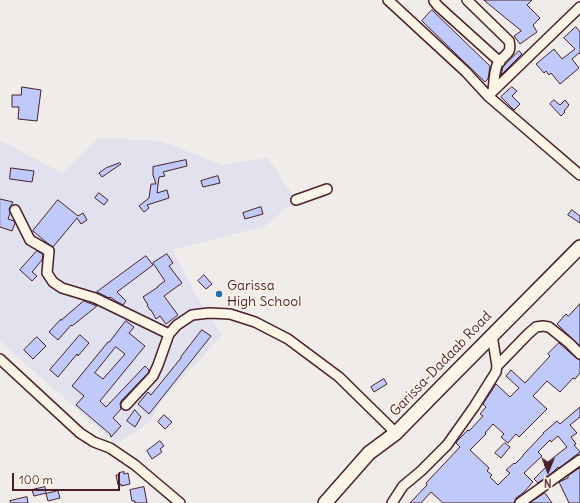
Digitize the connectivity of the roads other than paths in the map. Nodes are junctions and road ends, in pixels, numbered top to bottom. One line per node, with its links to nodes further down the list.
1 (388, 0): 6 (street)
2 (434, 0): 5 (street)
3 (467, 0): 5 (street)
4 (580, 7): 6 (street)
5 (500, 62): 6 (street)
6 (491, 93): 7 (street)
7 (580, 175)
8 (327, 189): 9 (street)
9 (296, 200)
10 (15, 210): 12 (street)
11 (580, 248): 13 (highway, Garissa-Dadaab Road)
12 (168, 334): 17 (street); 18 (street)
13 (492, 335): 16 (street); 18 (highway, Garissa-Dadaab Road)
14 (580, 354): 16 (street)
15 (0, 359): 20 (street)
16 (497, 366): 22 (street)
17 (126, 405)
18 (396, 433): 21 (highway, Garissa-Dadaab Road)
19 (580, 460): 23 (street)
20 (180, 503)
21 (325, 503)
22 (392, 503)
23 (520, 503)

